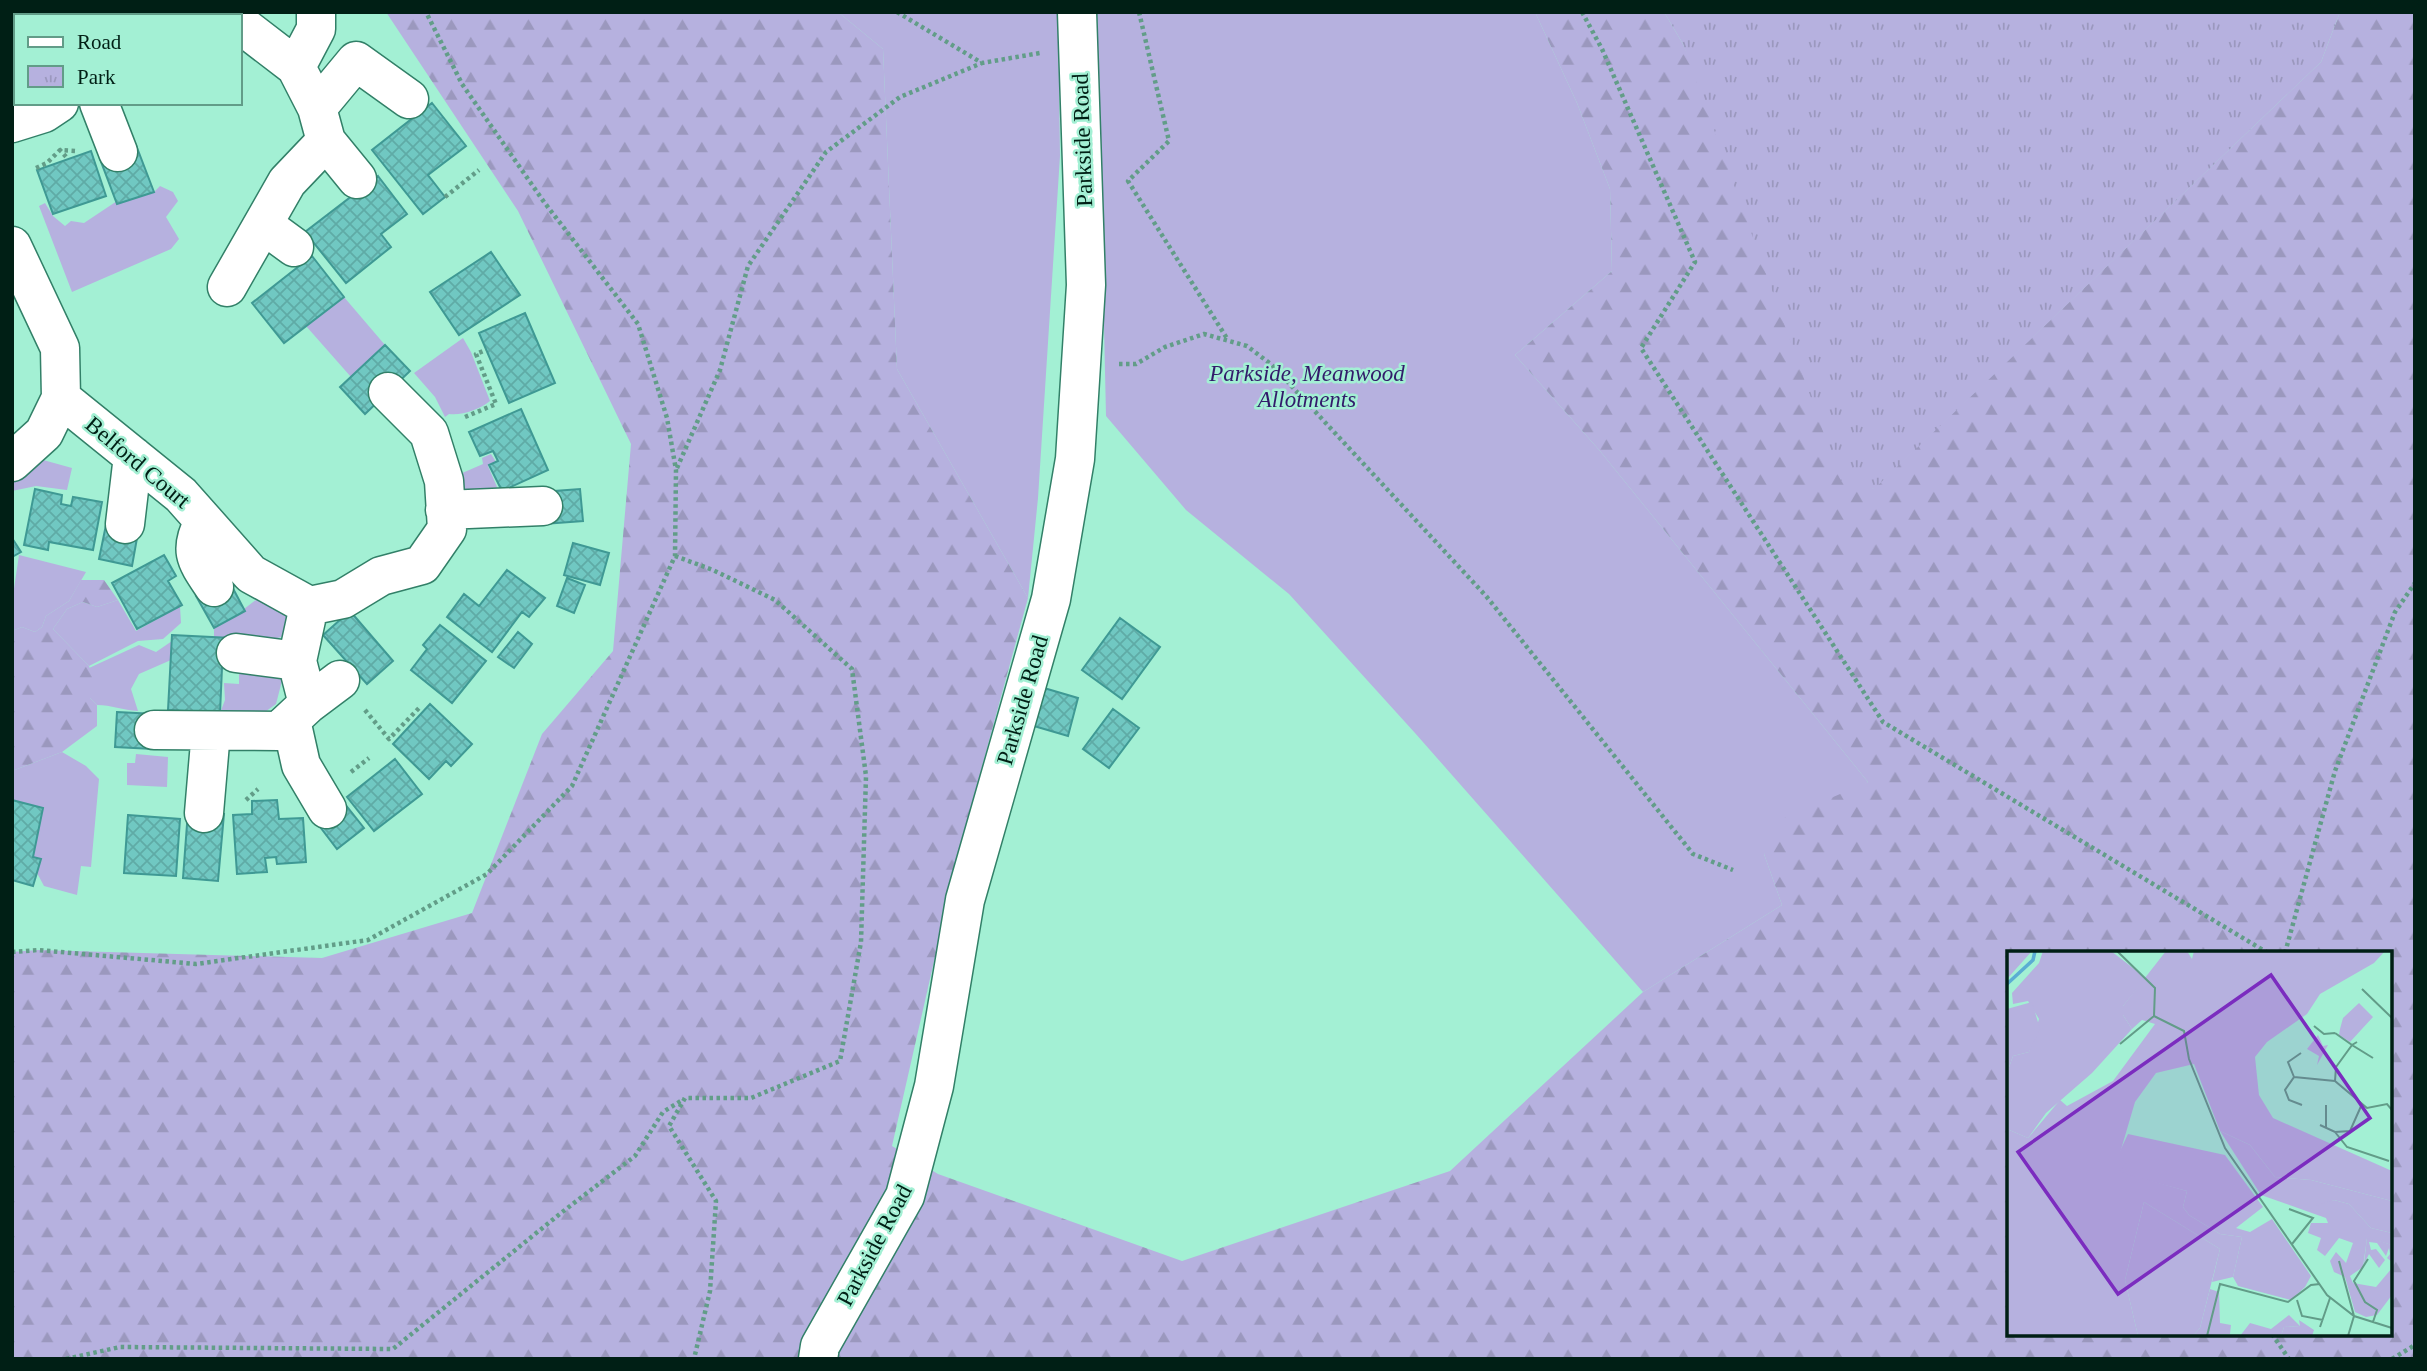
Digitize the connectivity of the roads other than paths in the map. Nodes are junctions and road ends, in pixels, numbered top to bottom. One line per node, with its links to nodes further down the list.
1 (316, 12): 4 (street)
2 (242, 26): 4 (street)
3 (1078, 30): 34 (street, Parkside Road)
4 (296, 68): 9 (street)
5 (409, 99): 9 (street)
6 (56, 105): 8 (street)
7 (100, 105): 10 (street)
8 (12, 123)
9 (321, 125): 11 (street); 13 (street)
10 (118, 152)
11 (356, 179)
12 (12, 246): 14 (street)
13 (228, 287)
14 (26, 309): 16 (street)
15 (388, 392): 20 (street)
16 (61, 398): 17 (street, Belford Court); 18 (street)
17 (133, 456): 21 (street, Belford Court); 22 (street)
18 (12, 462)
19 (543, 506): 20 (street)
20 (446, 519): 23 (street); 25 (street)
21 (204, 521): 24 (street); 25 (street, Belford Court)
22 (125, 524)
23 (510, 533)
24 (214, 587)
25 (309, 606): 27 (street)
26 (236, 653): 27 (street)
27 (297, 661): 29 (street)
28 (340, 680): 29 (street)
29 (300, 712): 31 (street); 32 (street)
30 (154, 730): 31 (street)
31 (211, 731): 33 (street)
32 (327, 809)
33 (204, 813)
34 (818, 1359)

